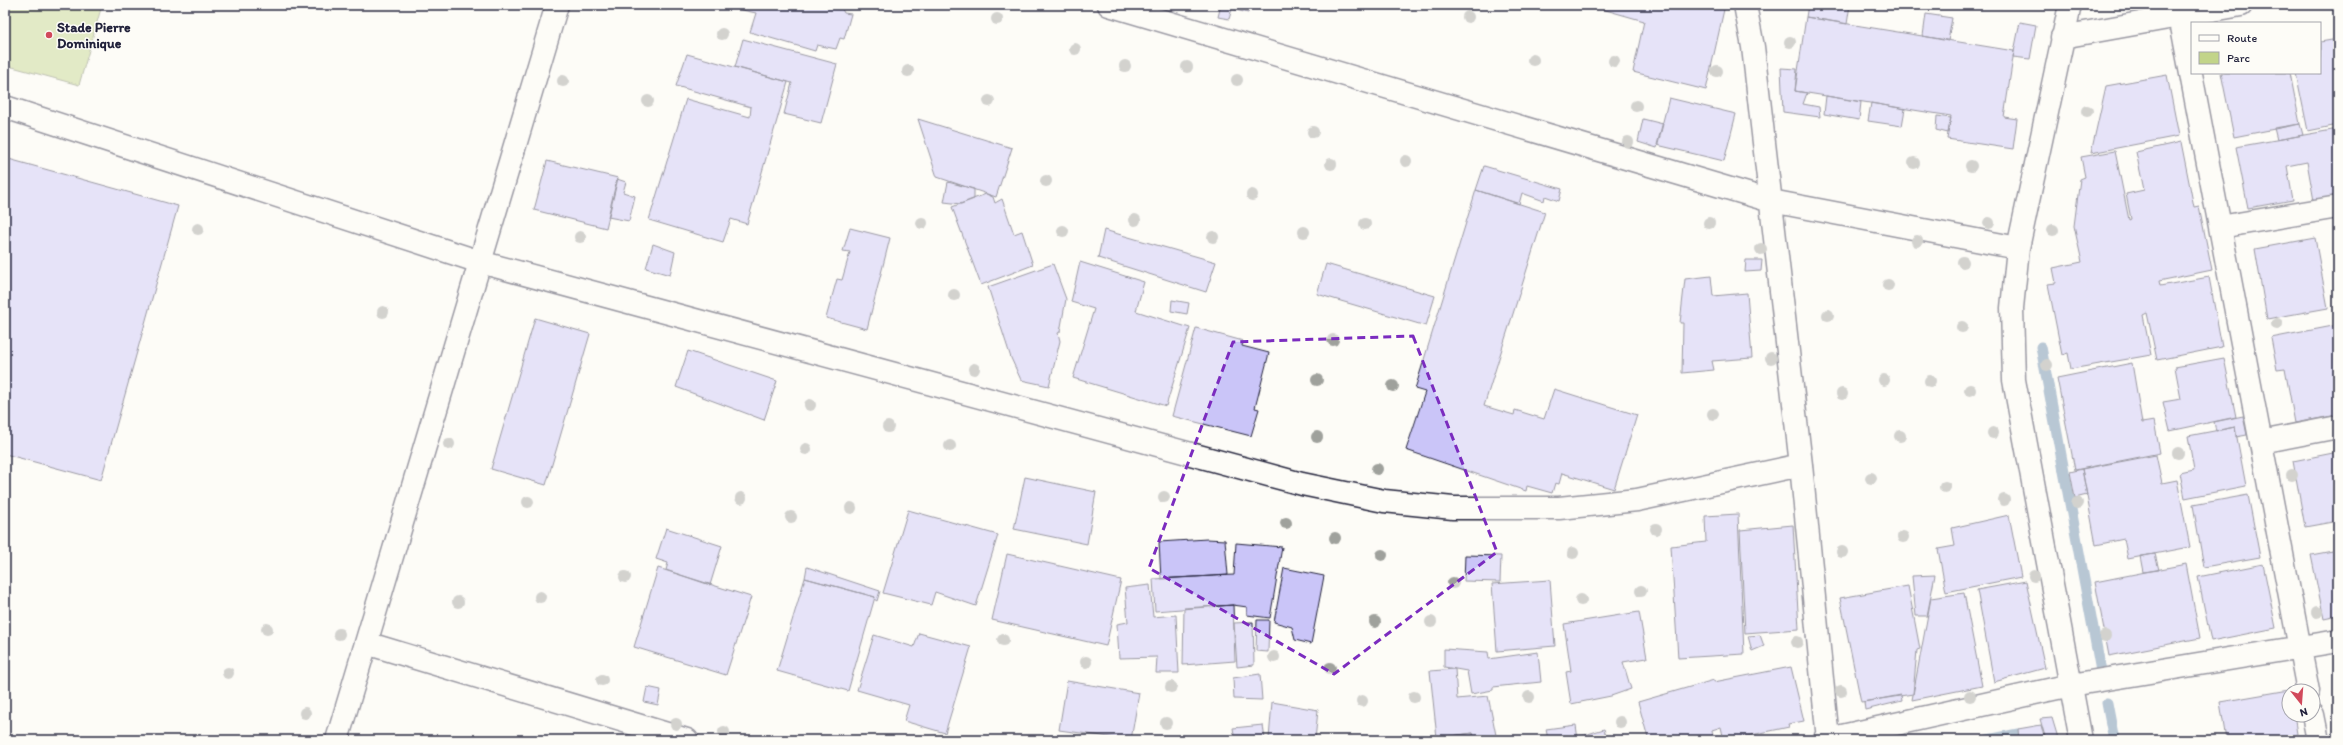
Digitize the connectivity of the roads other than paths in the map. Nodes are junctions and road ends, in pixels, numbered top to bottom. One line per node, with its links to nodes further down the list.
1 (557, 5): 13 (street)
2 (1109, 5): 9 (street)
3 (1744, 5): 9 (street)
4 (2070, 5): 7 (street)
5 (2241, 5): 6 (street)
6 (2180, 16): 7 (street); 11 (street)
7 (2062, 37): 12 (street)
8 (5, 107): 13 (street)
9 (1771, 201): 12 (street); 16 (street)
10 (2338, 207): 11 (street)
11 (2220, 227): 15 (street)
12 (2018, 248): 21 (street)
13 (480, 262): 16 (street); 18 (street)
14 (2338, 427): 15 (street)
15 (2261, 442): 19 (street)
16 (1801, 465): 23 (street)
17 (2338, 641): 19 (street)
18 (366, 643): 24 (street); 25 (street)
19 (2300, 648): 20 (street); 21 (street)
20 (2307, 683)
21 (2071, 685): 23 (street); 26 (street)
22 (2315, 723): 27 (street)
23 (1827, 739)
24 (337, 740)
25 (688, 740)
26 (2081, 740)
27 (2318, 740)

